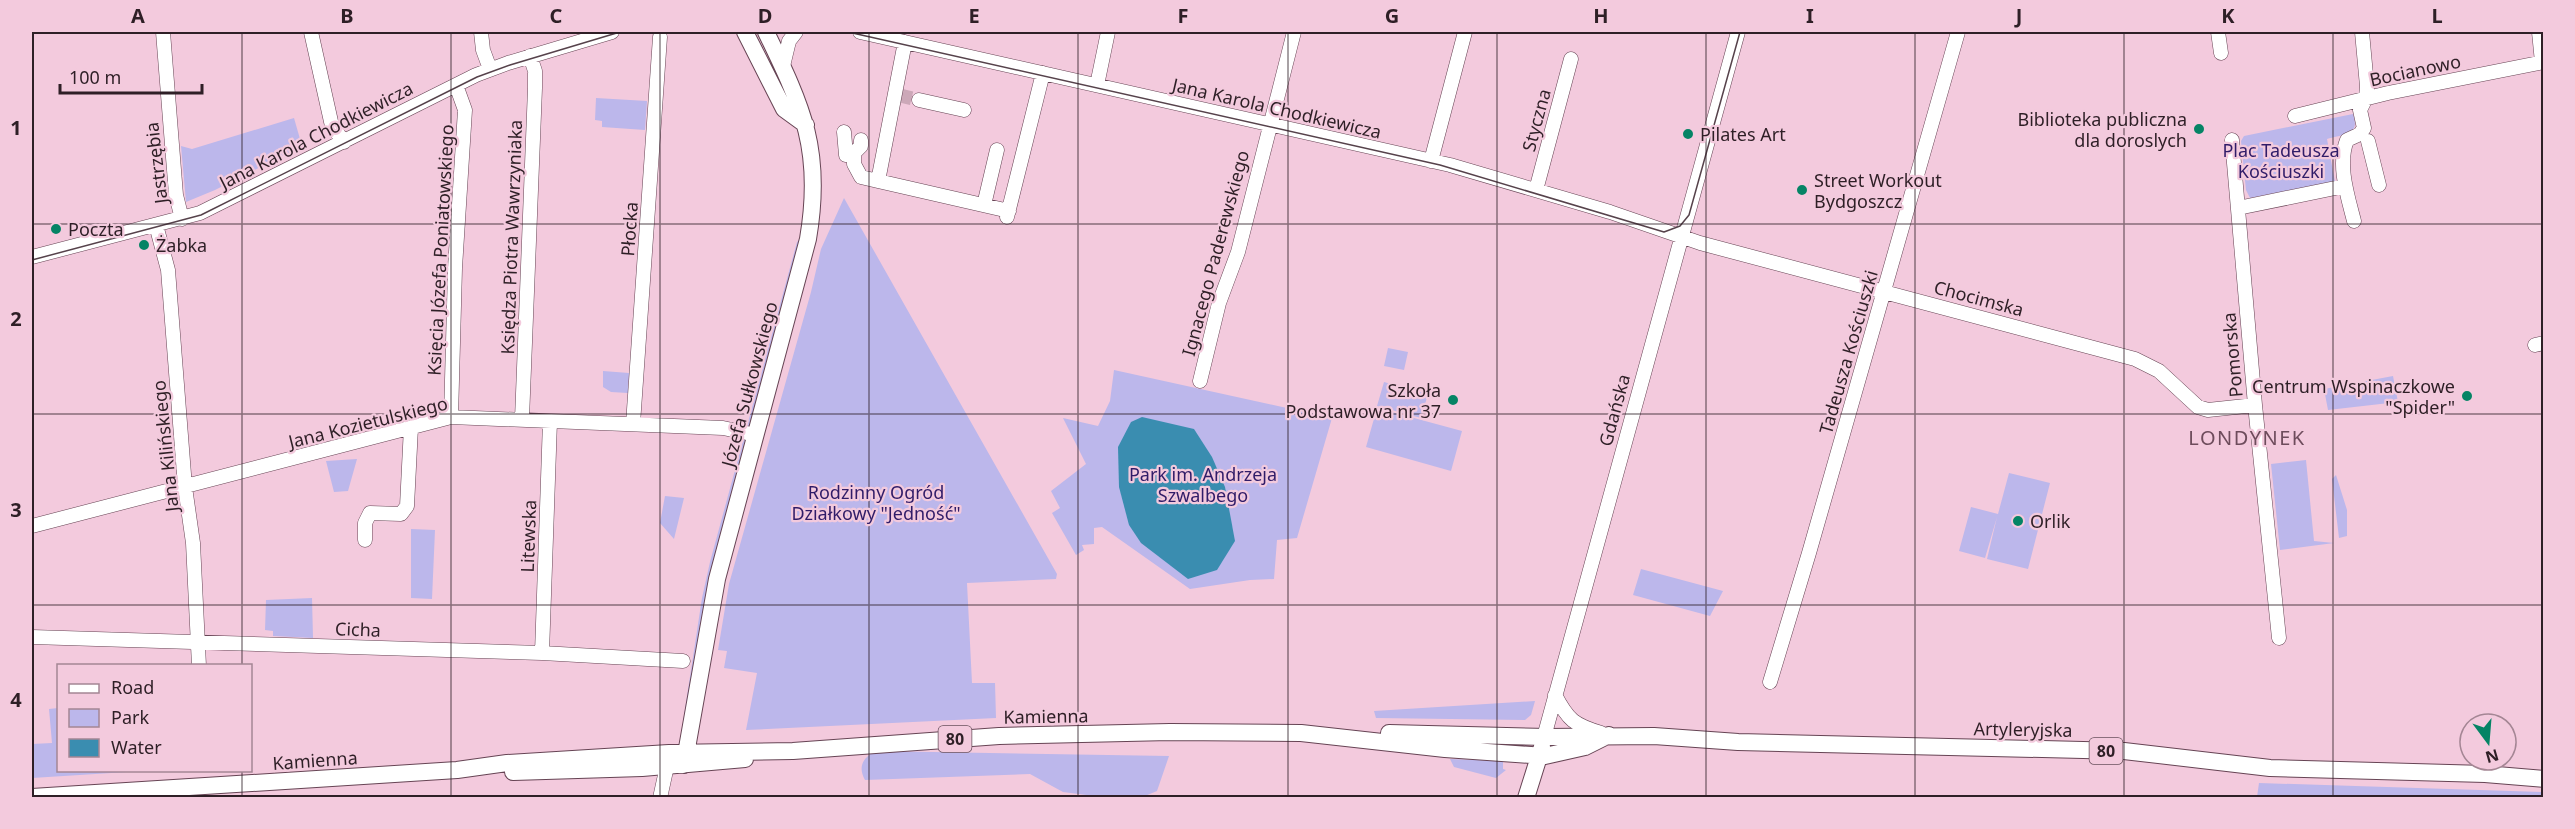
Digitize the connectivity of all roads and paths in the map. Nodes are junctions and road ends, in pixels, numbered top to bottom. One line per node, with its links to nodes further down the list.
1 (163, 32): 48 (street, Jastrzębia)
2 (311, 32): 38 (street)
3 (481, 32): 24 (street)
4 (612, 32): 20 (street, Jana Karola Chodkiewicza)
5 (745, 32): 32 (main road)
6 (766, 32): 23 (main road, Józefa Sułkowskiego)
7 (796, 32): 23 (street)
8 (860, 32): 18 (street, Jana Karola Chodkiewicza)
9 (1108, 32): 27 (street)
10 (1294, 32): 33 (street, Ignacego Paderewskiego)
11 (1465, 32): 40 (street)
12 (1738, 32): 51 (street, Gdańska)
13 (1958, 32): 53 (street, Tadeusza Kościuszki)
14 (2218, 32): 19 (street)
15 (2362, 32): 28 (street)
16 (2539, 32): 22 (street)
17 (660, 37): 59 (street, Płocka)
18 (905, 42): 25 (street, Jana Karola Chodkiewicza); 42 (street)
19 (2221, 53)
20 (530, 56): 24 (street, Jana Karola Chodkiewicza); 57 (street, Księdza Piotra Wawrzyniaka)
21 (1571, 59): 45 (street, Styczna)
22 (2543, 62): 28 (street, Bocianowo)
23 (783, 66): 32 (main road, Józefa Sułkowskiego)
24 (490, 69): 26 (street, Jana Karola Chodkiewicza)
25 (1043, 73): 27 (street, Jana Karola Chodkiewicza); 46 (street)
26 (456, 85): 38 (street, Jana Karola Chodkiewicza); 56 (street, Księcia Józefa Poniatowskiego)
27 (1096, 85): 33 (street, Jana Karola Chodkiewicza)
28 (2366, 98): 31 (street, Bocianowo); 44 (street)
29 (919, 100): 30 (street)
30 (964, 110)
31 (2295, 116)
32 (806, 124): 61 (main road, Józefa Sułkowskiego)
33 (1269, 124): 40 (street, Jana Karola Chodkiewicza); 54 (street, Ignacego Paderewskiego)
34 (844, 132): 41 (street)
35 (866, 140): 41 (street)
36 (2232, 140): 47 (street, Pomorska)
37 (2368, 141): 43 (street)
38 (344, 142): 48 (street, Jana Karola Chodkiewicza)
39 (998, 150): 46 (street)
40 (1431, 161): 45 (street, Jana Karola Chodkiewicza)
41 (854, 163): 42 (street)
42 (878, 181): 46 (street)
43 (2379, 184)
44 (2346, 186): 47 (street); 49 (street)
45 (1536, 190): 51 (street, Jana Karola Chodkiewicza)
46 (984, 205)
47 (2238, 208): 55 (street, Pomorska)
48 (182, 219): 50 (street, Jana Karola Chodkiewicza)
49 (2354, 221)
50 (156, 225): 52 (street, Jana Karola Chodkiewicza); 62 (street, Jana Kilińskiego)
51 (1681, 237): 53 (street, Chocimska); 72 (street, Gdańska)
52 (32, 257)
53 (1884, 292): 55 (street, Chocimska); 71 (street, Tadeusza Kościuszki)
54 (1200, 381)
55 (2255, 405): 66 (street, Pomorska)
56 (451, 417): 57 (street, Jana Kozietulskiego); 60 (street, Jana Kozietulskiego)
57 (522, 419): 58 (street, Jana Kozietulskiego)
58 (550, 421): 59 (street, Jana Kozietulskiego); 68 (street, Litewska)
59 (633, 424): 61 (street, Jana Kozietulskiego)
60 (411, 427): 62 (street, Jana Kozietulskiego); 64 (street)
61 (756, 435): 79 (main road, Józefa Sułkowskiego)
62 (184, 487): 63 (street, Jana Kozietulskiego); 67 (street, Jana Kilińskiego)
63 (32, 526)
64 (365, 540)
65 (32, 637): 67 (street, Cicha)
66 (2279, 638)
67 (197, 642): 68 (street, Cicha); 70 (street, Jana Kilińskiego)
68 (542, 653): 69 (street, Cicha)
69 (683, 661)
70 (199, 664)
71 (1770, 682)
72 (1555, 695): 74 (street); 75 (street, Gdańska)
73 (1301, 734): 75 (main road, Kamienna / 80); 76 (main road, Kamienna / 80); 79 (main road, Kamienna / 80)
74 (1609, 735): 75 (main road, Artyleryjska / 80); 77 (main road, Artyleryjska / 80); 80 (main road, Artyleryjska / 80)
75 (1544, 737): 77 (main road, Gdańska)
76 (1510, 753): 77 (main road, Kamienna / 80); 81 (main road)
77 (1539, 755): 81 (main road, Gdańska)
78 (668, 759): 79 (main road, 80); 82 (main road, Kamienna / 80); 83 (street)
79 (685, 759)
80 (2544, 777)
81 (1527, 795)
82 (32, 798)
83 (660, 798)

